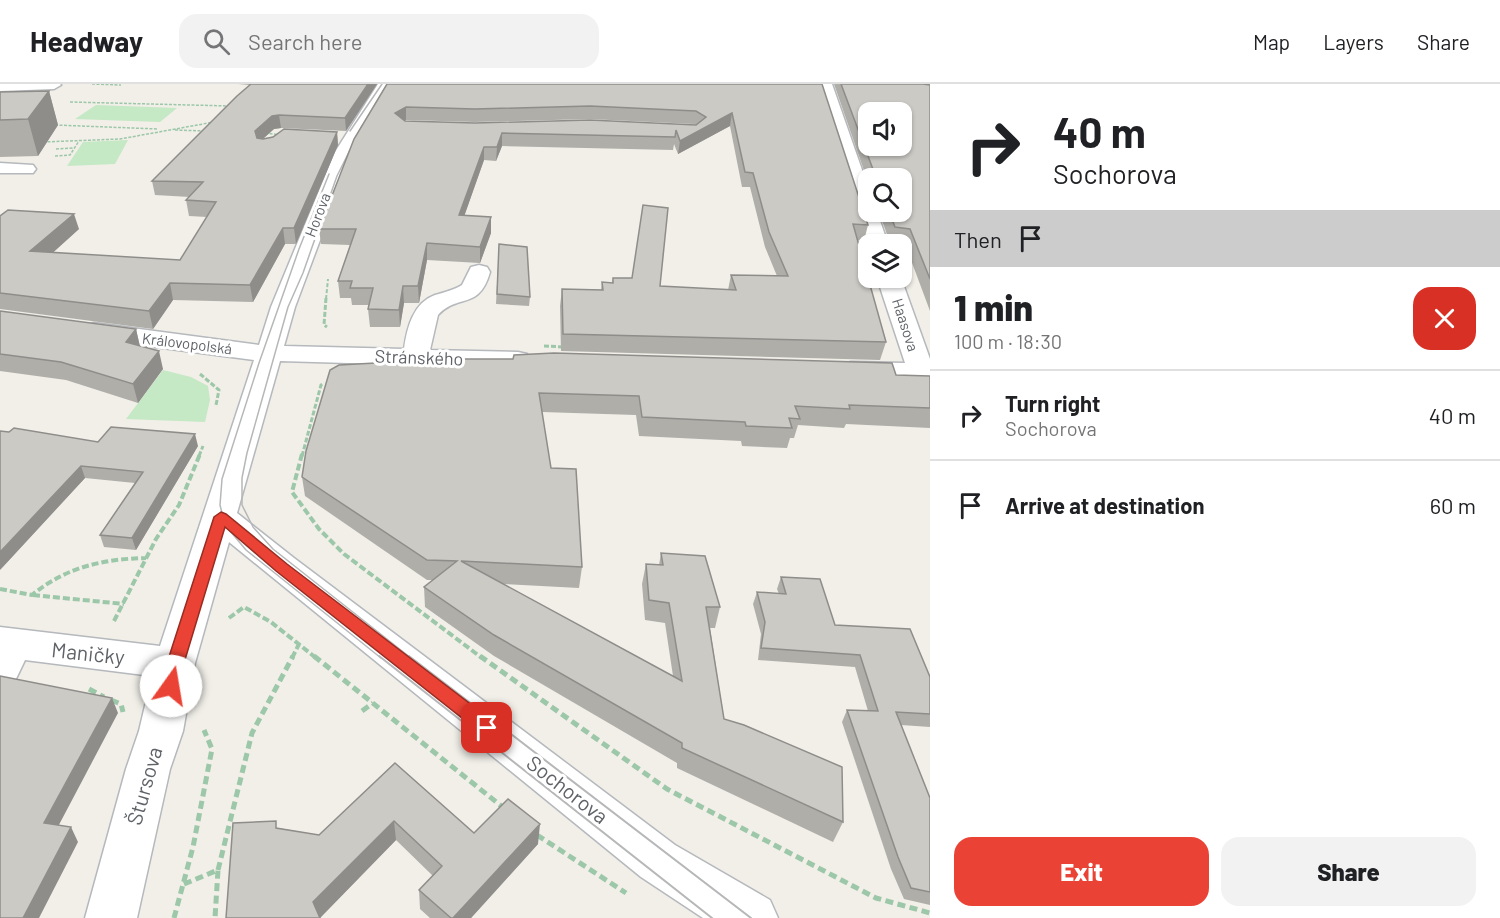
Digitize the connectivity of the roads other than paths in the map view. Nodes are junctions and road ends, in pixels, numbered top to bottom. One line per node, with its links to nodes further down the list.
1 (385, 84): 6 (street, Horova)
2 (825, 84): 10 (street)
3 (54, 85): 4 (street)
4 (0, 87)
5 (382, 126): 6 (street)
6 (355, 131): 7 (street); 14 (street, Horova)
7 (281, 135)
8 (0, 168): 9 (street)
9 (27, 169)
10 (875, 234)
11 (479, 272): 16 (street)
12 (893, 288): 18 (street, Haasova)
13 (66, 328): 14 (street, Královopolská)
14 (268, 353): 16 (street, Stránského); 19 (street, Horova)
15 (541, 353): 16 (street, Stránského)
16 (416, 357)
17 (827, 369): 18 (street)
18 (925, 372)
19 (221, 517): 21 (street, Štursova); 23 (street, Sochorova)
20 (4, 653): 21 (street, Maničky)
21 (175, 663): 22 (street, Štursova)
22 (111, 918)
23 (752, 918)

